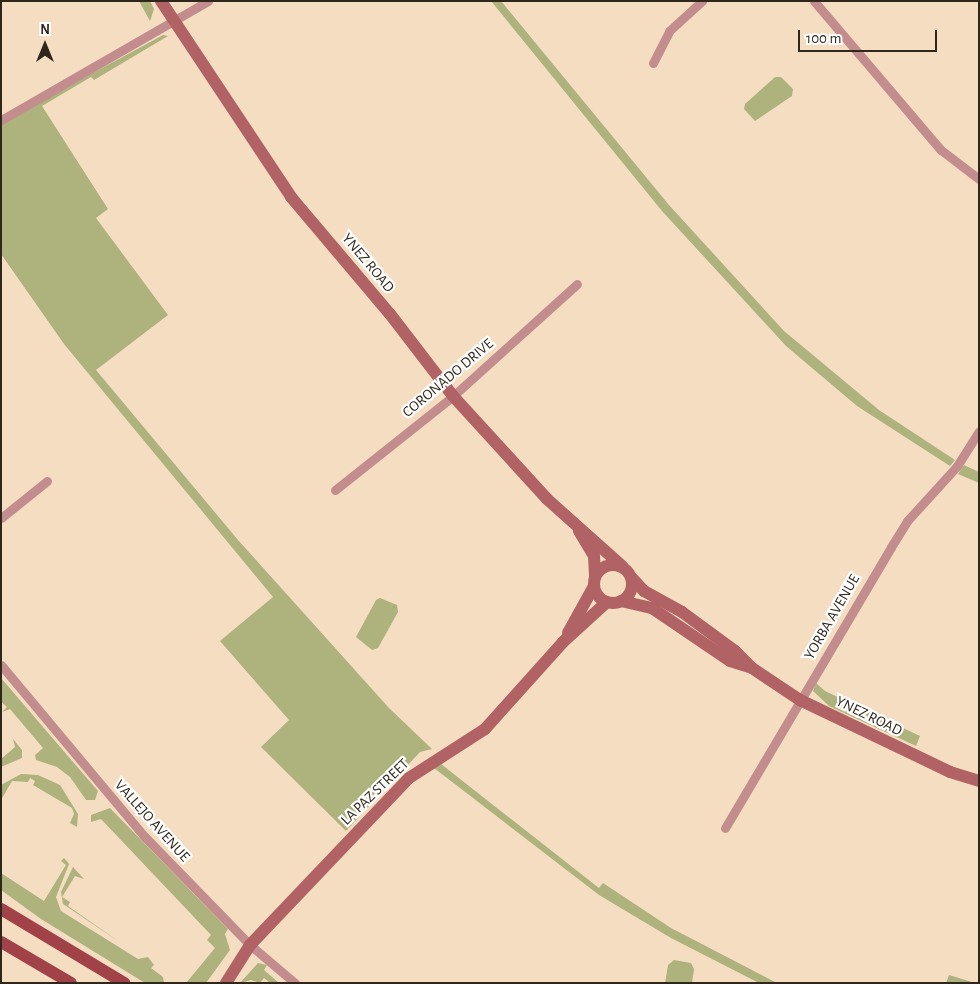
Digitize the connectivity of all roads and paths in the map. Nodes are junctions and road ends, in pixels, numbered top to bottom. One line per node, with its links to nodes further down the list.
1 (161, 1): 5 (main road, YNEZ ROAD)
2 (208, 1): 5 (street)
3 (702, 1): 6 (street)
4 (814, 1): 8 (street)
5 (173, 23): 7 (street); 10 (main road, YNEZ ROAD)
6 (653, 64)
7 (1, 120)
8 (979, 178)
9 (577, 284): 10 (street, CORONADO DRIVE)
10 (452, 396): 13 (street, CORONADO DRIVE); 15 (main road, YNEZ ROAD)
11 (979, 432): 24 (street, YORBA AVENUE)
12 (47, 481): 14 (street)
13 (335, 490)
14 (1, 518)
15 (575, 525): 16 (main road, YNEZ ROAD); 18 (main road, YNEZ ROAD)
16 (622, 566): 17 (main road); 18 (main road)
17 (631, 578): 19 (main road); 23 (main road, YNEZ ROAD)
18 (595, 581): 20 (main road); 21 (main road, LA PAZ STREET)
19 (621, 601): 20 (main road); 23 (main road, YNEZ ROAD)
20 (608, 602): 21 (main road, LA PAZ STREET)
21 (563, 642): 29 (main road, LA PAZ STREET)
22 (1, 665): 29 (street, VALLEJO AVENUE)
23 (752, 668): 24 (main road, YNEZ ROAD)
24 (800, 700): 25 (main road, YNEZ ROAD); 26 (street, YORBA AVENUE)
25 (979, 781)
26 (724, 828)
27 (1, 909): 31 (main road)
28 (1, 942): 30 (main road)
29 (250, 945): 32 (main road, LA PAZ STREET); 33 (street, VALLEJO AVENUE)
30 (71, 983)
31 (124, 983)
32 (226, 983)
33 (295, 983)

